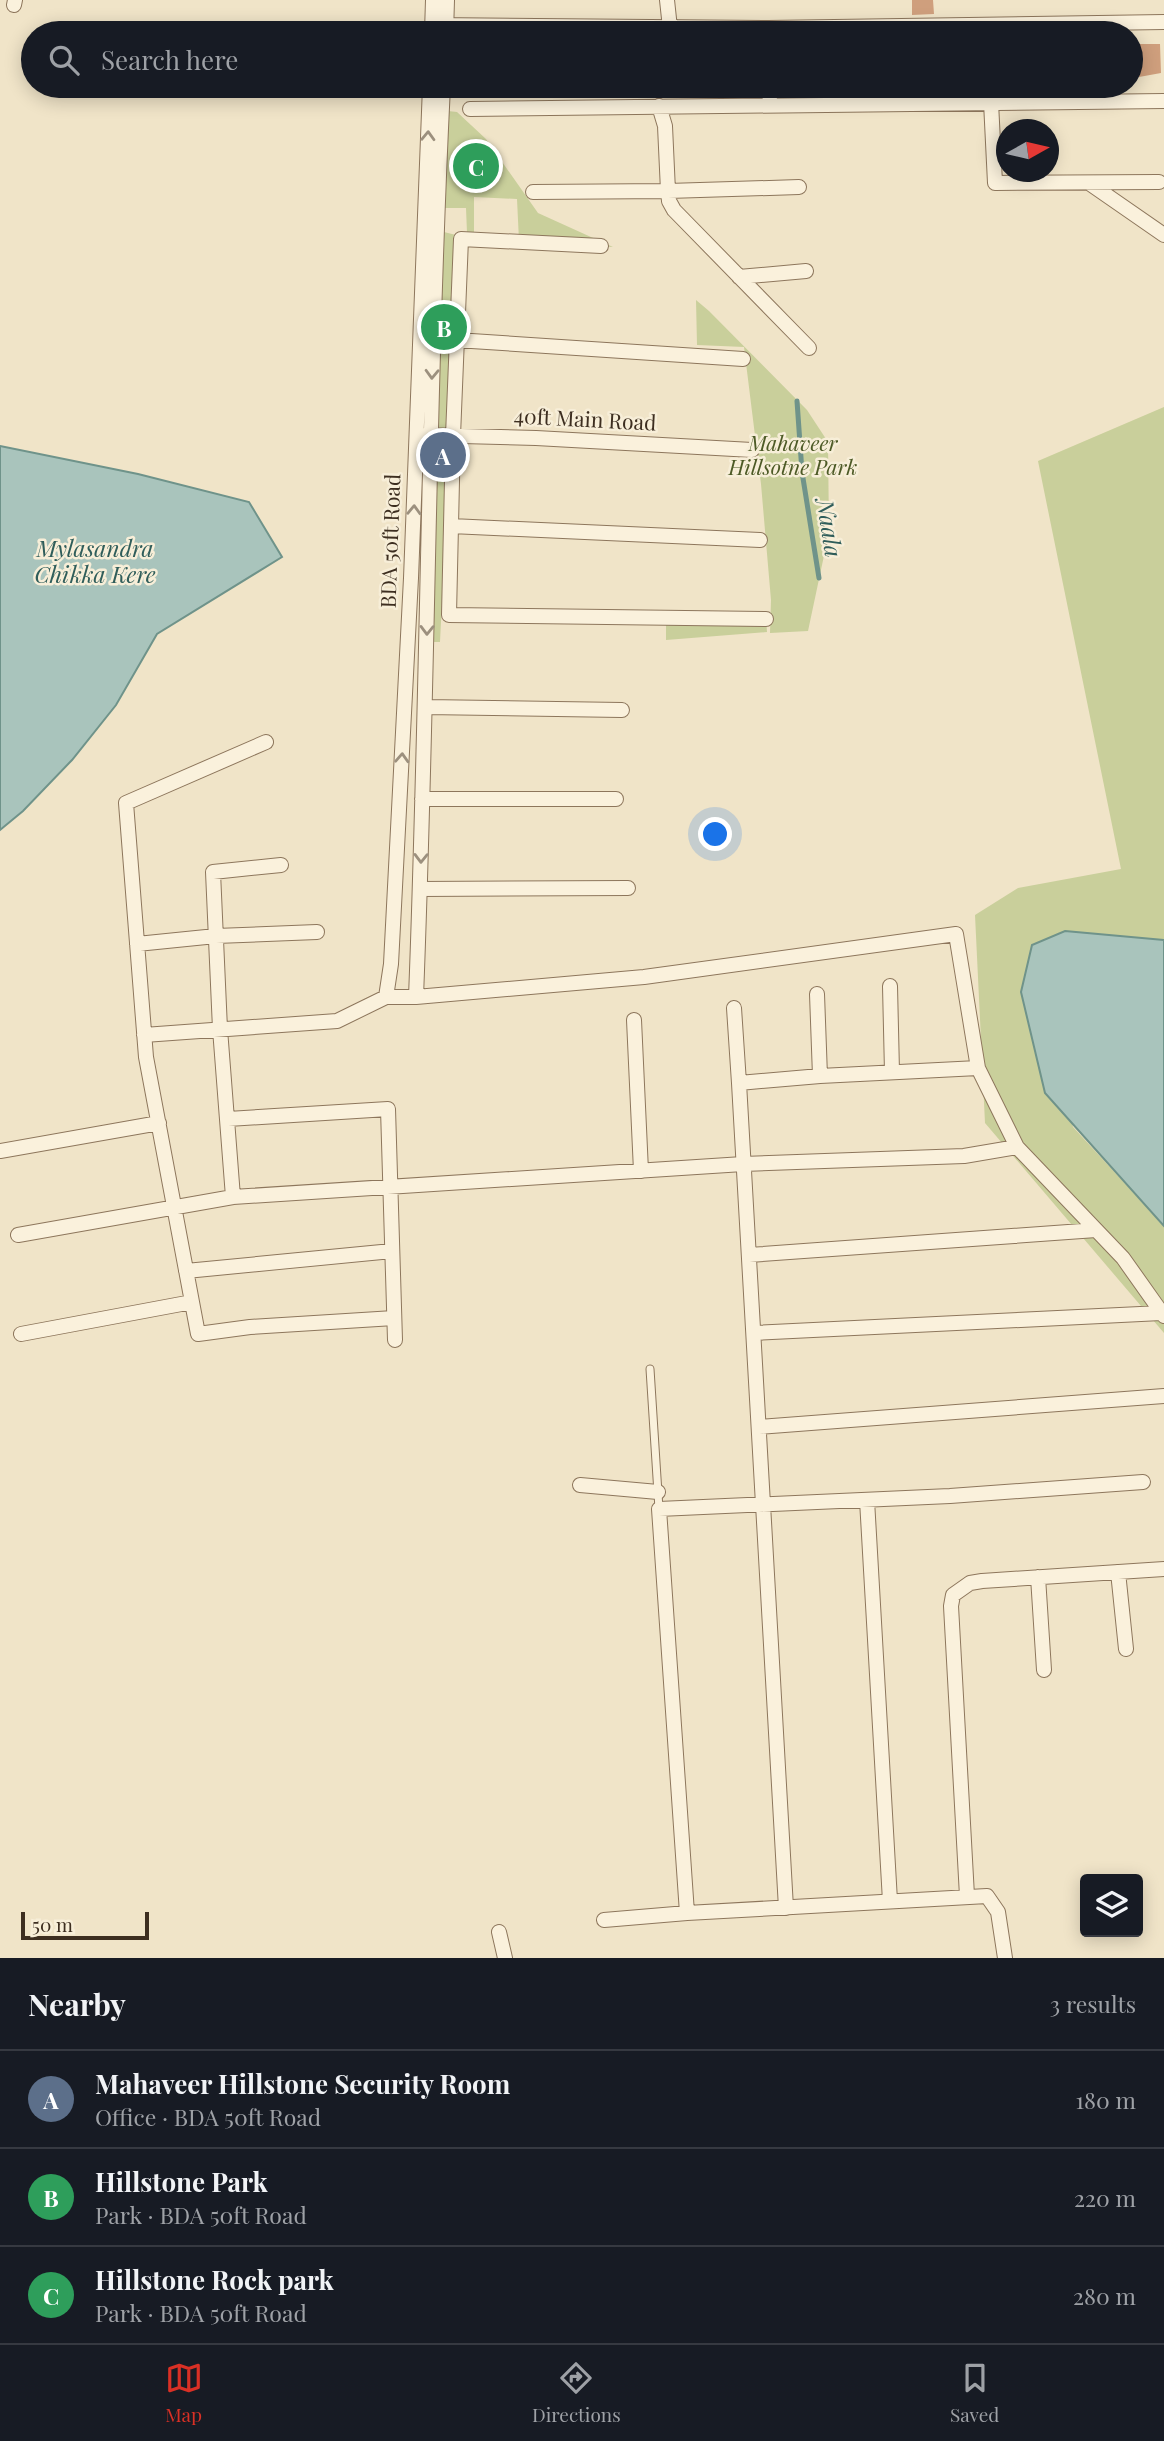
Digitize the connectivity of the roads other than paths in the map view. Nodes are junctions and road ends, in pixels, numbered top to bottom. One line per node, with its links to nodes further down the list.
1 (433, 0): 4 (street)
2 (447, 0): 5 (street)
3 (667, 0): 6 (street)
4 (437, 21)
5 (441, 21)
6 (669, 21)
7 (1143, 22): 8 (street)
8 (1164, 22)
9 (430, 98): 29 (street, BDA 50ft Road, one-way to 9)
10 (442, 98): 29 (street, BDA 50ft Road, one-way to 29)
11 (770, 98): 14 (street)
12 (1164, 101): 13 (street)
13 (991, 102): 14 (street); 18 (street)
14 (770, 105): 15 (street)
15 (659, 106): 16 (street); 20 (street)
16 (470, 109)
17 (1159, 182): 18 (street)
18 (1089, 183): 22 (street)
19 (799, 187): 20 (street)
20 (668, 191): 21 (street); 25 (street)
21 (533, 192)
22 (1164, 235)
23 (601, 246): 26 (street)
24 (806, 271): 25 (street)
25 (739, 277): 27 (street)
26 (456, 340): 28 (street); 30 (street)
27 (809, 348)
28 (743, 359)
29 (423, 435): 30 (street, 40ft Main Road); 35 (street, BDA 50ft Road, one-way to 35); 48 (street, BDA 50ft Road, one-way to 29)
30 (453, 436): 31 (street, 40ft Main Road); 32 (street)
31 (752, 450)
32 (451, 526): 33 (street); 34 (street)
33 (760, 540)
34 (766, 619)
35 (426, 707): 36 (street); 38 (street, BDA 50ft Road)
36 (622, 710)
37 (266, 742): 45 (street)
38 (422, 799): 39 (street); 42 (street, BDA 50ft Road, one-way to 42)
39 (616, 799)
40 (282, 865): 44 (street)
41 (628, 888): 42 (street)
42 (420, 889): 49 (street, BDA 50ft Road)
43 (317, 932): 44 (street)
44 (216, 936): 45 (street); 52 (street)
45 (137, 944): 53 (street)
46 (890, 986): 55 (street)
47 (817, 994): 56 (street)
48 (386, 997): 49 (street); 52 (street)
49 (416, 997): 54 (street)
50 (734, 1008): 57 (street)
51 (634, 1020): 63 (street)
52 (220, 1029): 53 (street); 58 (street)
53 (144, 1035): 59 (street)
54 (978, 1068): 55 (street); 60 (street)
55 (892, 1072): 56 (street)
56 (820, 1076): 57 (street)
57 (738, 1083): 62 (street)
58 (228, 1119): 64 (street); 65 (street)
59 (159, 1123): 61 (street); 66 (street)
60 (1017, 1147): 62 (street); 67 (street)
61 (0, 1151)
62 (743, 1164): 63 (street); 70 (street)
63 (641, 1171): 64 (street)
64 (390, 1186): 65 (street); 69 (street)
65 (233, 1197): 66 (street)
66 (174, 1207): 68 (street); 71 (street)
67 (1096, 1230): 70 (street); 73 (street)
68 (18, 1236)
69 (392, 1251): 71 (street); 74 (street)
70 (749, 1255): 76 (street)
71 (186, 1271): 72 (street)
72 (192, 1301): 74 (street); 75 (street)
73 (1162, 1315): 76 (street)
74 (394, 1318): 77 (street)
75 (21, 1334)
76 (754, 1334): 80 (street)
77 (395, 1340)
78 (650, 1369): 83 (lane)
79 (1164, 1396): 80 (street)
80 (759, 1427): 85 (street)
81 (1143, 1482): 84 (street)
82 (580, 1485): 83 (street)
83 (659, 1492): 86 (lane)
84 (867, 1500): 85 (street); 93 (street)
85 (764, 1505): 86 (street); 94 (street)
86 (659, 1509): 95 (street)
87 (1164, 1569): 88 (street)
88 (1118, 1572): 89 (street); 90 (street)
89 (1038, 1577): 91 (street); 92 (street)
90 (1126, 1649)
91 (1044, 1670)
92 (967, 1896): 93 (street); 99 (street)
93 (890, 1901): 94 (street)
94 (786, 1908): 95 (street)
95 (687, 1913): 96 (street)
96 (604, 1920)
97 (499, 1932): 98 (street)
98 (505, 1958)
99 (1005, 1958)

